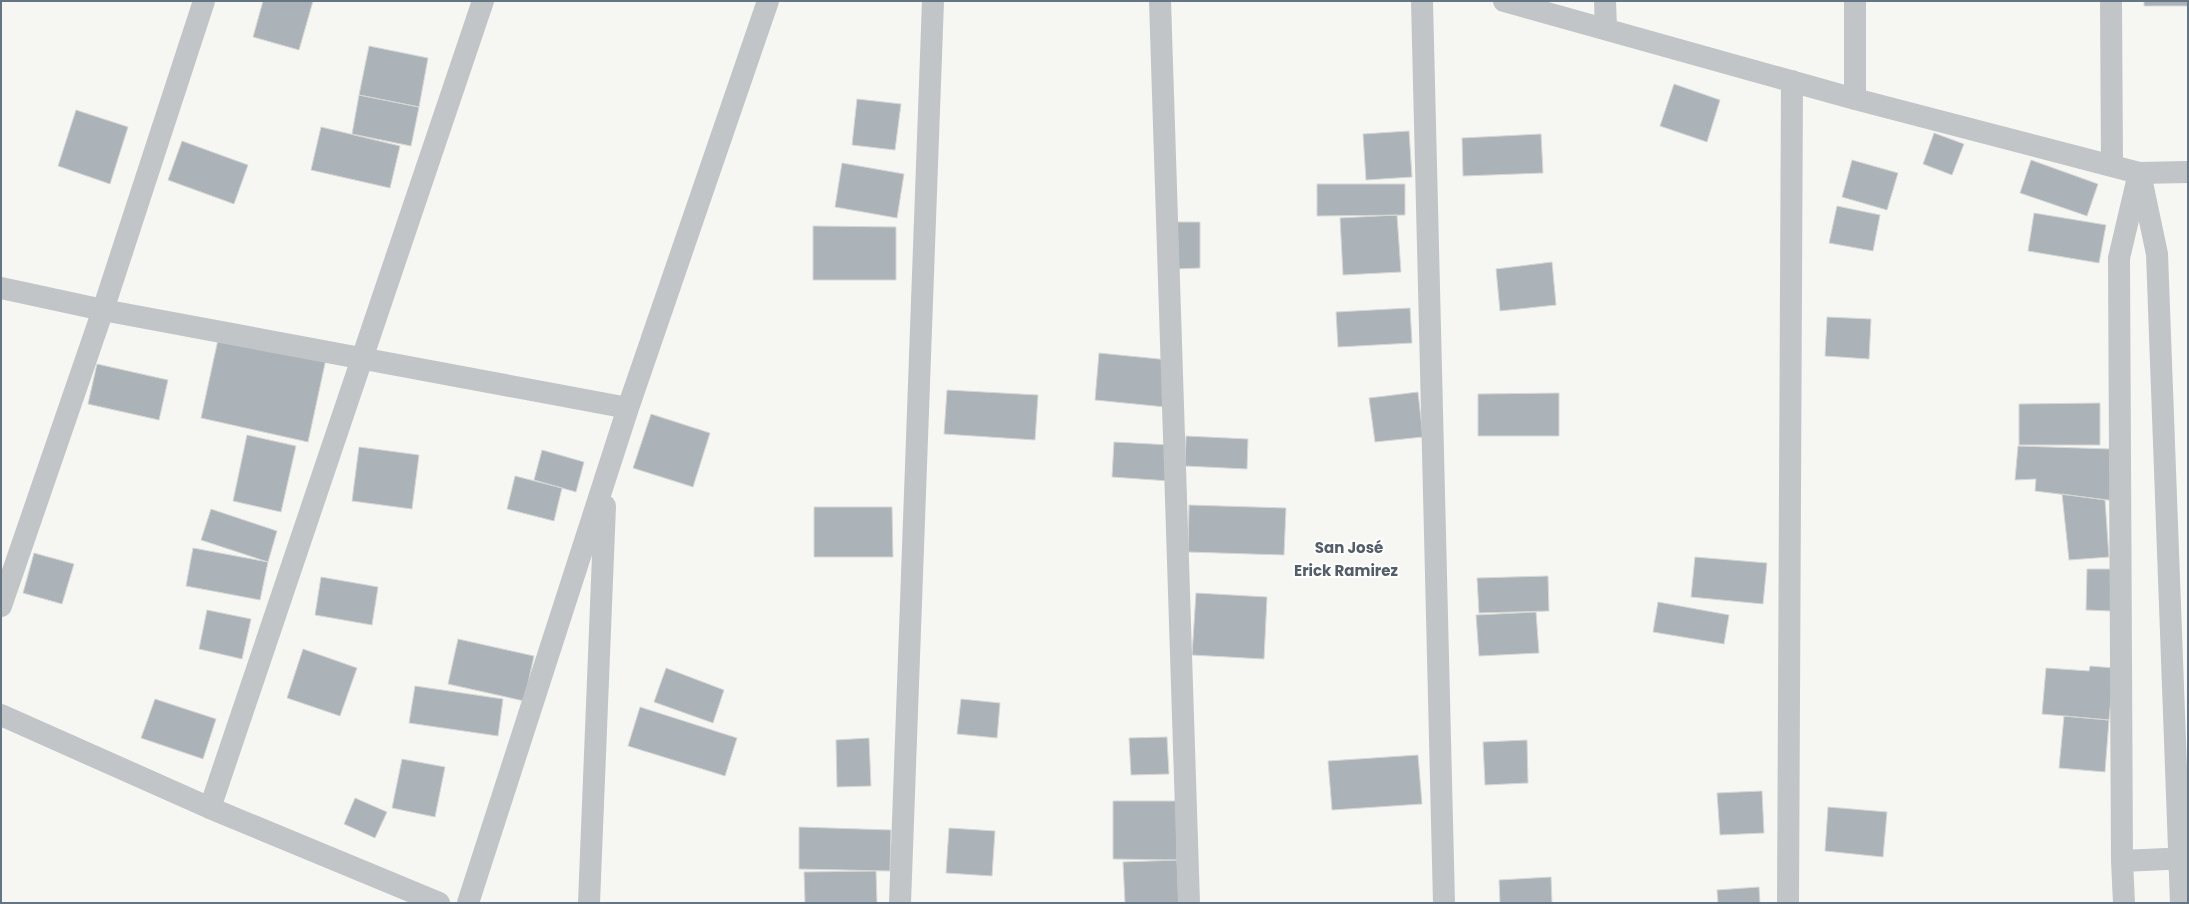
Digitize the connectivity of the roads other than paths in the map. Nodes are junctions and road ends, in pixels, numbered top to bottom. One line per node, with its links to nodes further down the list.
1 (204, 1): 18 (street)
2 (483, 1): 19 (street)
3 (768, 1): 20 (street)
4 (933, 1): 30 (street)
5 (1160, 1): 31 (street)
6 (1422, 1): 32 (street)
7 (1504, 1): 11 (street)
8 (1605, 1): 11 (street)
9 (1855, 1): 13 (street)
10 (2111, 1): 14 (street)
11 (1606, 28): 12 (street)
12 (1792, 80): 13 (street); 33 (street)
13 (1855, 99): 14 (street)
14 (2112, 166): 15 (street)
15 (2140, 172): 16 (street); 25 (street); 26 (street)
16 (2188, 172)
17 (1, 288): 18 (street)
18 (103, 310): 19 (street); 22 (street)
19 (363, 359): 20 (street); 24 (street)
20 (628, 408): 21 (street)
21 (606, 479): 28 (street); 29 (street)
22 (1, 606)
23 (1, 715): 24 (street)
24 (210, 808): 27 (street)
25 (2184, 858): 26 (street); 35 (street)
26 (2122, 860): 34 (street)
27 (439, 903)
28 (468, 903)
29 (589, 903)
30 (900, 903)
31 (1188, 903)
32 (1444, 903)
33 (1788, 903)
34 (2124, 903)
35 (2181, 903)

